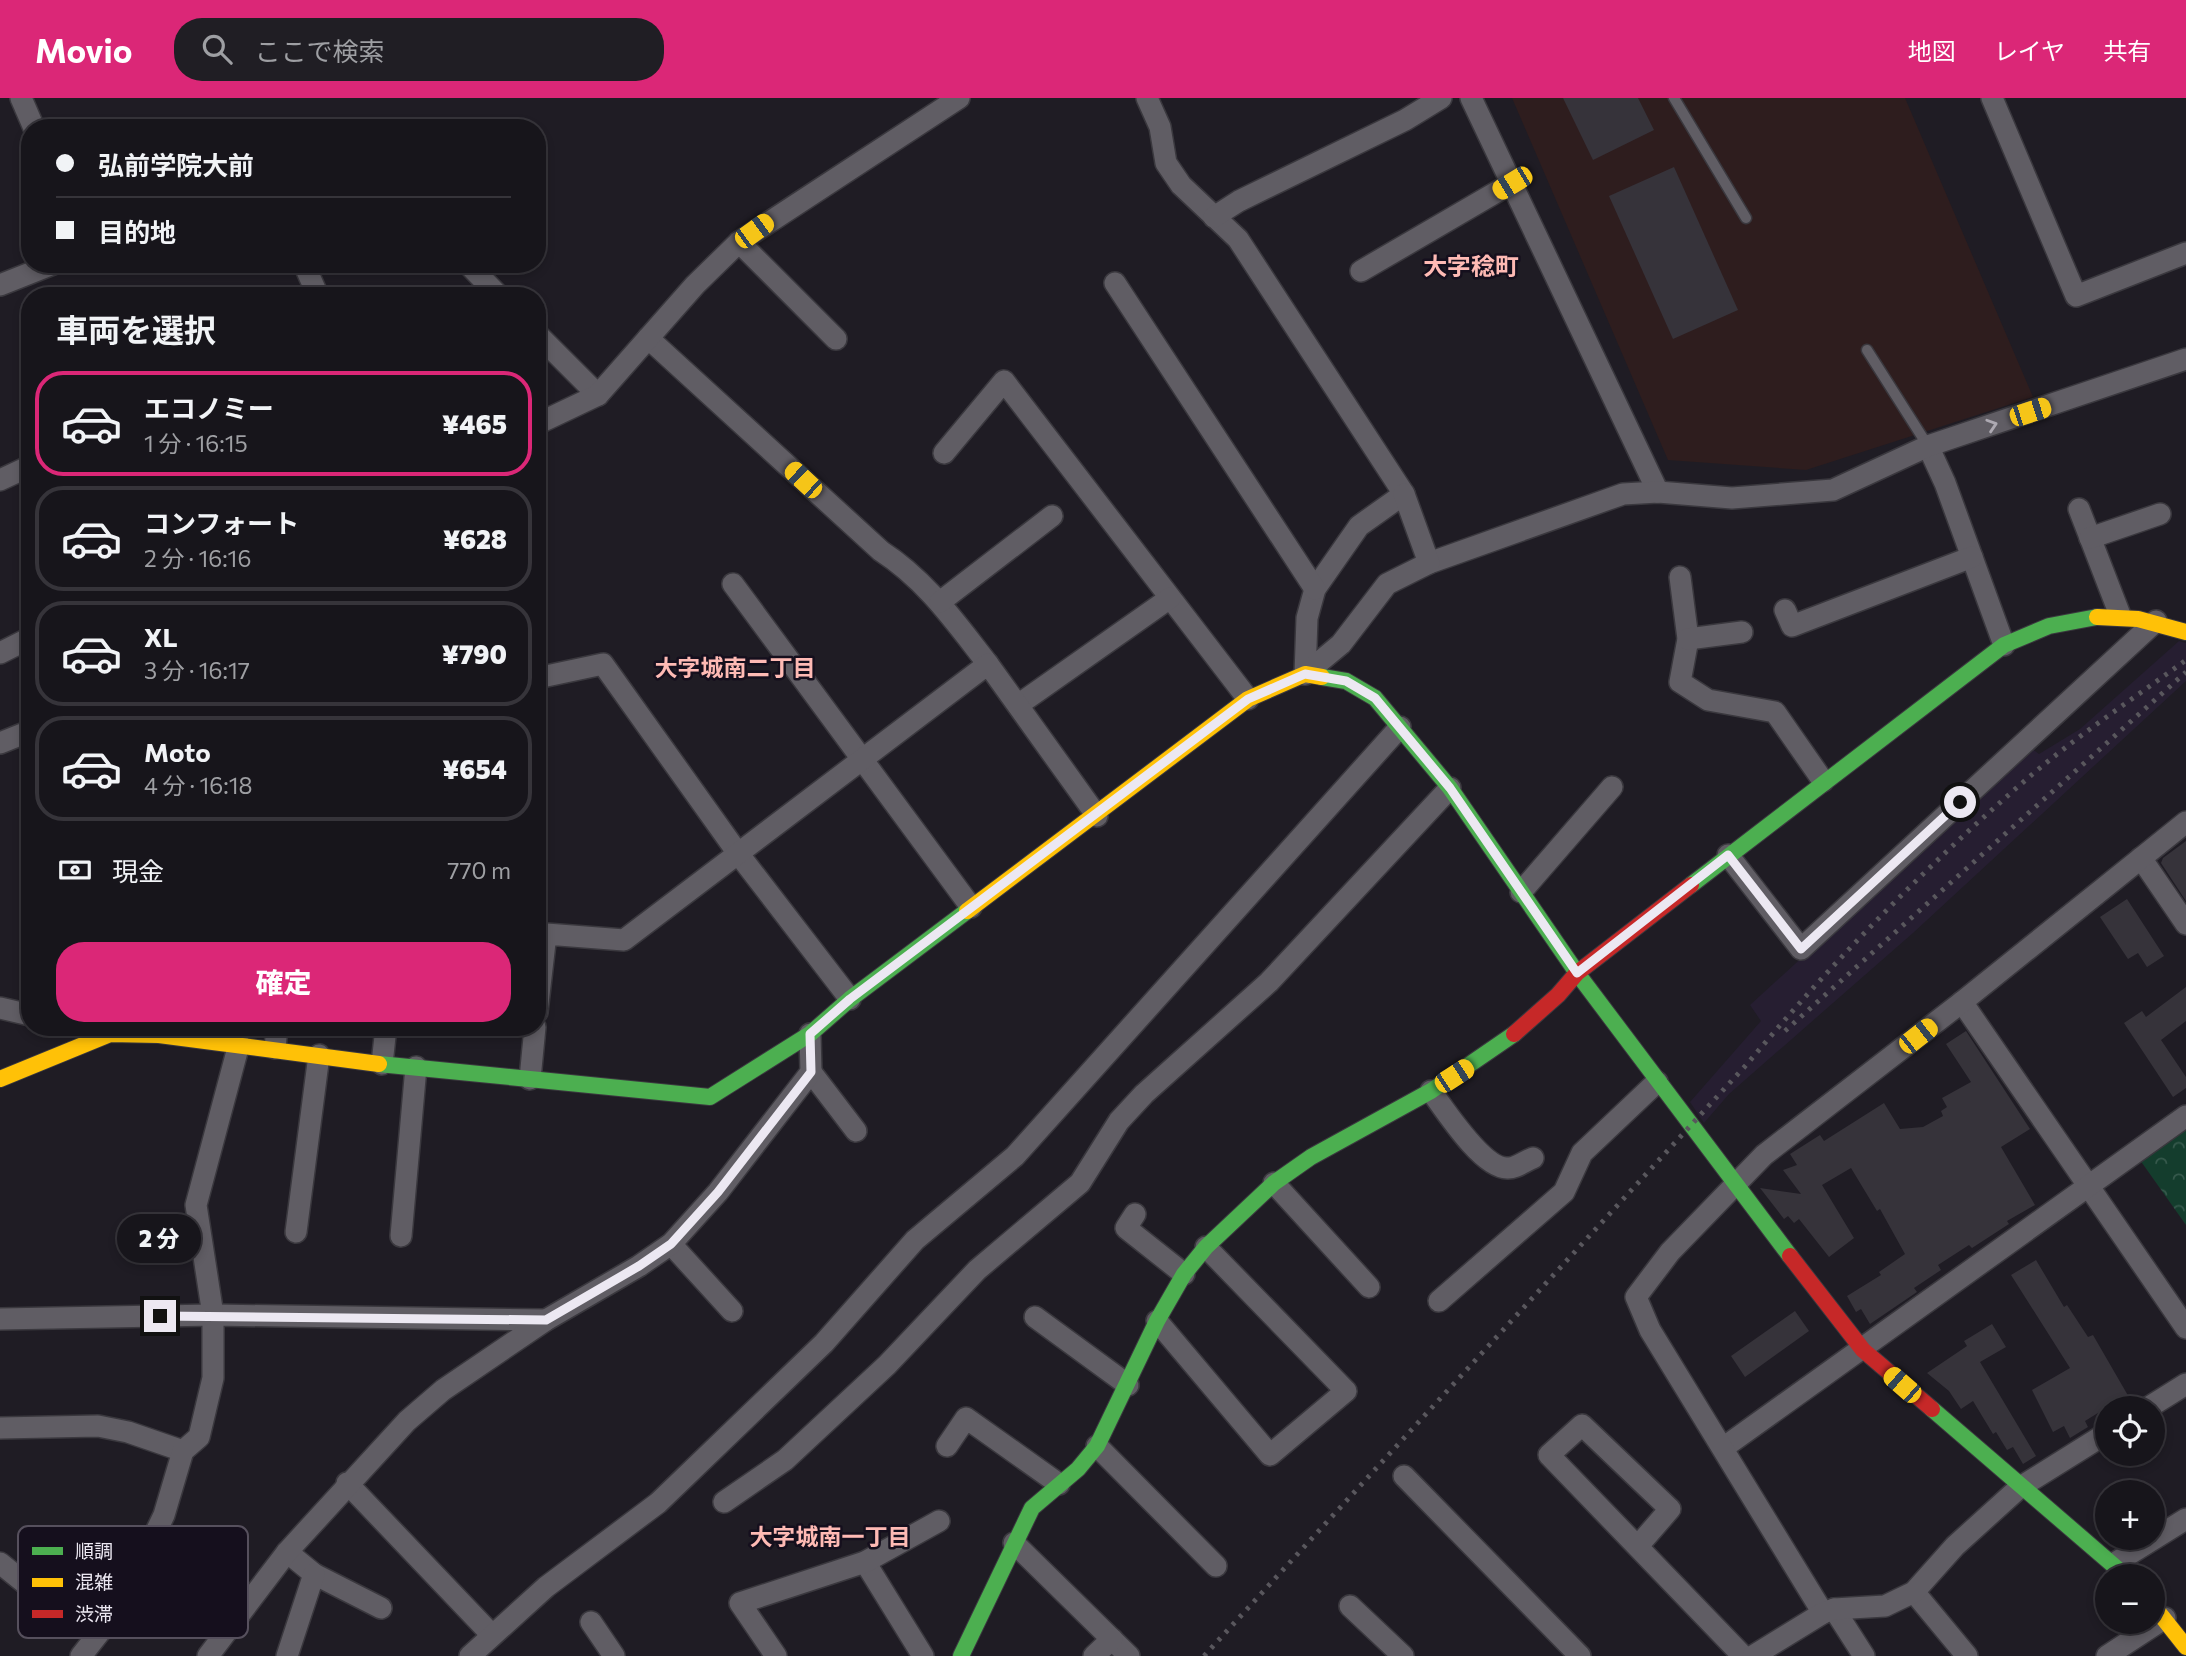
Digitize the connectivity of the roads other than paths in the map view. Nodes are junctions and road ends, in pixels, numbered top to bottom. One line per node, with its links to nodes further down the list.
1 (21, 98): 9 (street)
2 (959, 98): 8 (street)
3 (1147, 98): 11 (street)
4 (1441, 98): 11 (street)
5 (1471, 98): 10 (street)
6 (1674, 98): 12 (lane)
7 (1992, 98): 14 (street)
8 (933, 104): 13 (street)
9 (30, 119)
10 (1512, 183): 15 (street); 32 (street)
11 (1214, 217): 33 (street)
12 (1746, 218)
13 (739, 242): 21 (street); 22 (street)
14 (2186, 253)
15 (1361, 271)
16 (30, 273): 19 (street)
17 (477, 273): 20 (street)
18 (1115, 283): 42 (street)
19 (0, 285)
20 (490, 287)
21 (648, 338): 26 (street); 44 (street)
22 (836, 339)
23 (546, 343): 26 (street)
24 (1867, 350): 28 (lane)
25 (2186, 359): 28 (street, one-way to 25)
26 (598, 395): 27 (street)
27 (546, 420)
28 (1928, 446): 32 (street); 38 (street)
29 (944, 453): 43 (street)
30 (21, 470): 31 (street)
31 (0, 480)
32 (1658, 492): 39 (street)
33 (1404, 494): 39 (street); 42 (street)
34 (2079, 509): 37 (street)
35 (2160, 514): 37 (street)
36 (1052, 516): 44 (street)
37 (2090, 538): 46 (street)
38 (1972, 557): 45 (street); 52 (street)
39 (1429, 563): 55 (street)
40 (1680, 577): 50 (street)
41 (733, 584): 62 (street)
42 (1315, 589): 55 (street)
43 (1170, 598): 57 (street); 58 (street)
44 (940, 602): 54 (street)
45 (1785, 610)
46 (2120, 615): 47 (street); 52 (street)
47 (2156, 621): 49 (street); 69 (street)
48 (1742, 632): 50 (street)
49 (2186, 632)
50 (1688, 639): 63 (street)
51 (21, 642): 53 (street)
52 (2004, 645): 63 (street)
53 (0, 653)
54 (988, 664): 58 (street); 62 (street)
55 (1305, 674): 57 (street); 59 (street)
56 (546, 676): 68 (street)
57 (1248, 699): 66 (street)
58 (1018, 705): 66 (street)
59 (1400, 727): 65 (street); 151 (street)
60 (21, 735): 61 (street)
61 (0, 743)
62 (861, 758): 68 (street); 72 (street)
63 (1823, 782): 69 (street)
64 (1612, 787): 71 (street)
65 (1450, 788): 71 (street); 130 (street)
66 (1097, 816): 72 (street)
67 (2186, 822): 70 (street)
68 (737, 852): 74 (street); 76 (street)
69 (1728, 855): 75 (street)
70 (2141, 858): 73 (street); 77 (street)
71 (1521, 892): 75 (street)
72 (971, 907): 76 (street)
73 (2186, 924)
74 (546, 934)
75 (1577, 973): 93 (street); 94 (street)
76 (850, 999): 80 (street)
77 (1962, 1002): 99 (street); 100 (street)
78 (0, 1008): 79 (street)
79 (21, 1013)
80 (810, 1034): 90 (street); 92 (street)
81 (105, 1036): 91 (street)
82 (190, 1036): 86 (street)
83 (385, 1036): 88 (street)
84 (535, 1036): 92 (street)
85 (276, 1038): 86 (street); 87 (street)
86 (239, 1044): 110 (street)
87 (319, 1055): 88 (street); 102 (street)
88 (382, 1064): 89 (street)
89 (416, 1067): 92 (street); 103 (street)
90 (811, 1072): 96 (street); 104 (street)
91 (0, 1079)
92 (530, 1079)
93 (1657, 1082): 99 (street); 108 (street)
94 (1431, 1091): 97 (street); 98 (street)
95 (2186, 1116): 100 (street)
96 (856, 1131)
97 (1533, 1158)
98 (1274, 1183): 105 (street); 107 (street)
99 (1735, 1183): 116 (street); 124 (street)
100 (2088, 1184): 115 (street); 116 (street)
101 (1135, 1214): 106 (street)
102 (296, 1232)
103 (401, 1236)
104 (671, 1244): 109 (street); 113 (street)
105 (1206, 1247): 106 (street); 114 (street)
106 (1184, 1274): 114 (street)
107 (1369, 1287)
108 (1439, 1301)
109 (732, 1311)
110 (213, 1315): 112 (street); 113 (street); 125 (street)
111 (1035, 1317): 118 (street)
112 (0, 1319)
113 (546, 1320): 127 (street)
114 (1157, 1321): 118 (street)
115 (2186, 1328)
116 (1863, 1350): 124 (street); 129 (street)
117 (2186, 1384): 119 (street)
118 (1128, 1385): 123 (street)
119 (2165, 1397)
120 (0, 1428): 125 (street)
121 (2095, 1440): 129 (street)
122 (947, 1446): 128 (street)
123 (1097, 1446): 128 (street); 141 (street)
124 (1723, 1448): 148 (street)
125 (183, 1451): 133 (street)
126 (1404, 1476): 168 (street)
127 (347, 1483): 136 (street); 151 (street)
128 (1059, 1484): 134 (street)
129 (2019, 1488): 139 (street); 144 (street)
130 (724, 1502)
131 (2186, 1519): 140 (street)
132 (939, 1521): 137 (street)
133 (159, 1526)
134 (1014, 1543): 155 (street); 164 (street)
135 (1639, 1546): 135 (street); 169 (street)
136 (287, 1552): 142 (street); 145 (street)
137 (865, 1562): 162 (street); 163 (street)
138 (0, 1563): 143 (street)
139 (2114, 1564)
140 (2129, 1564)
141 (1216, 1566)
142 (314, 1574): 147 (street); 159 (street)
143 (18, 1578)
144 (1914, 1592): 148 (street); 172 (street)
145 (248, 1603)
146 (1350, 1606): 167 (street)
147 (381, 1608)
148 (1829, 1611): 170 (street); 171 (street)
149 (2165, 1619): 156 (street)
150 (591, 1622): 161 (street)
151 (491, 1634): 160 (street)
152 (2132, 1634): 173 (street)
153 (95, 1638): 157 (street)
154 (222, 1638): 158 (street)
155 (1112, 1639): 165 (street); 166 (street)
156 (2186, 1647)
157 (81, 1656)
158 (208, 1656)
159 (287, 1656)
160 (470, 1656)
161 (614, 1656)
162 (776, 1656)
163 (923, 1656)
164 (961, 1656)
165 (1094, 1656)
166 (1129, 1656)
167 (1404, 1656)
168 (1580, 1656)
169 (1743, 1656)
170 (1754, 1656)
171 (1864, 1656)
172 (1967, 1656)
173 (2106, 1656)

